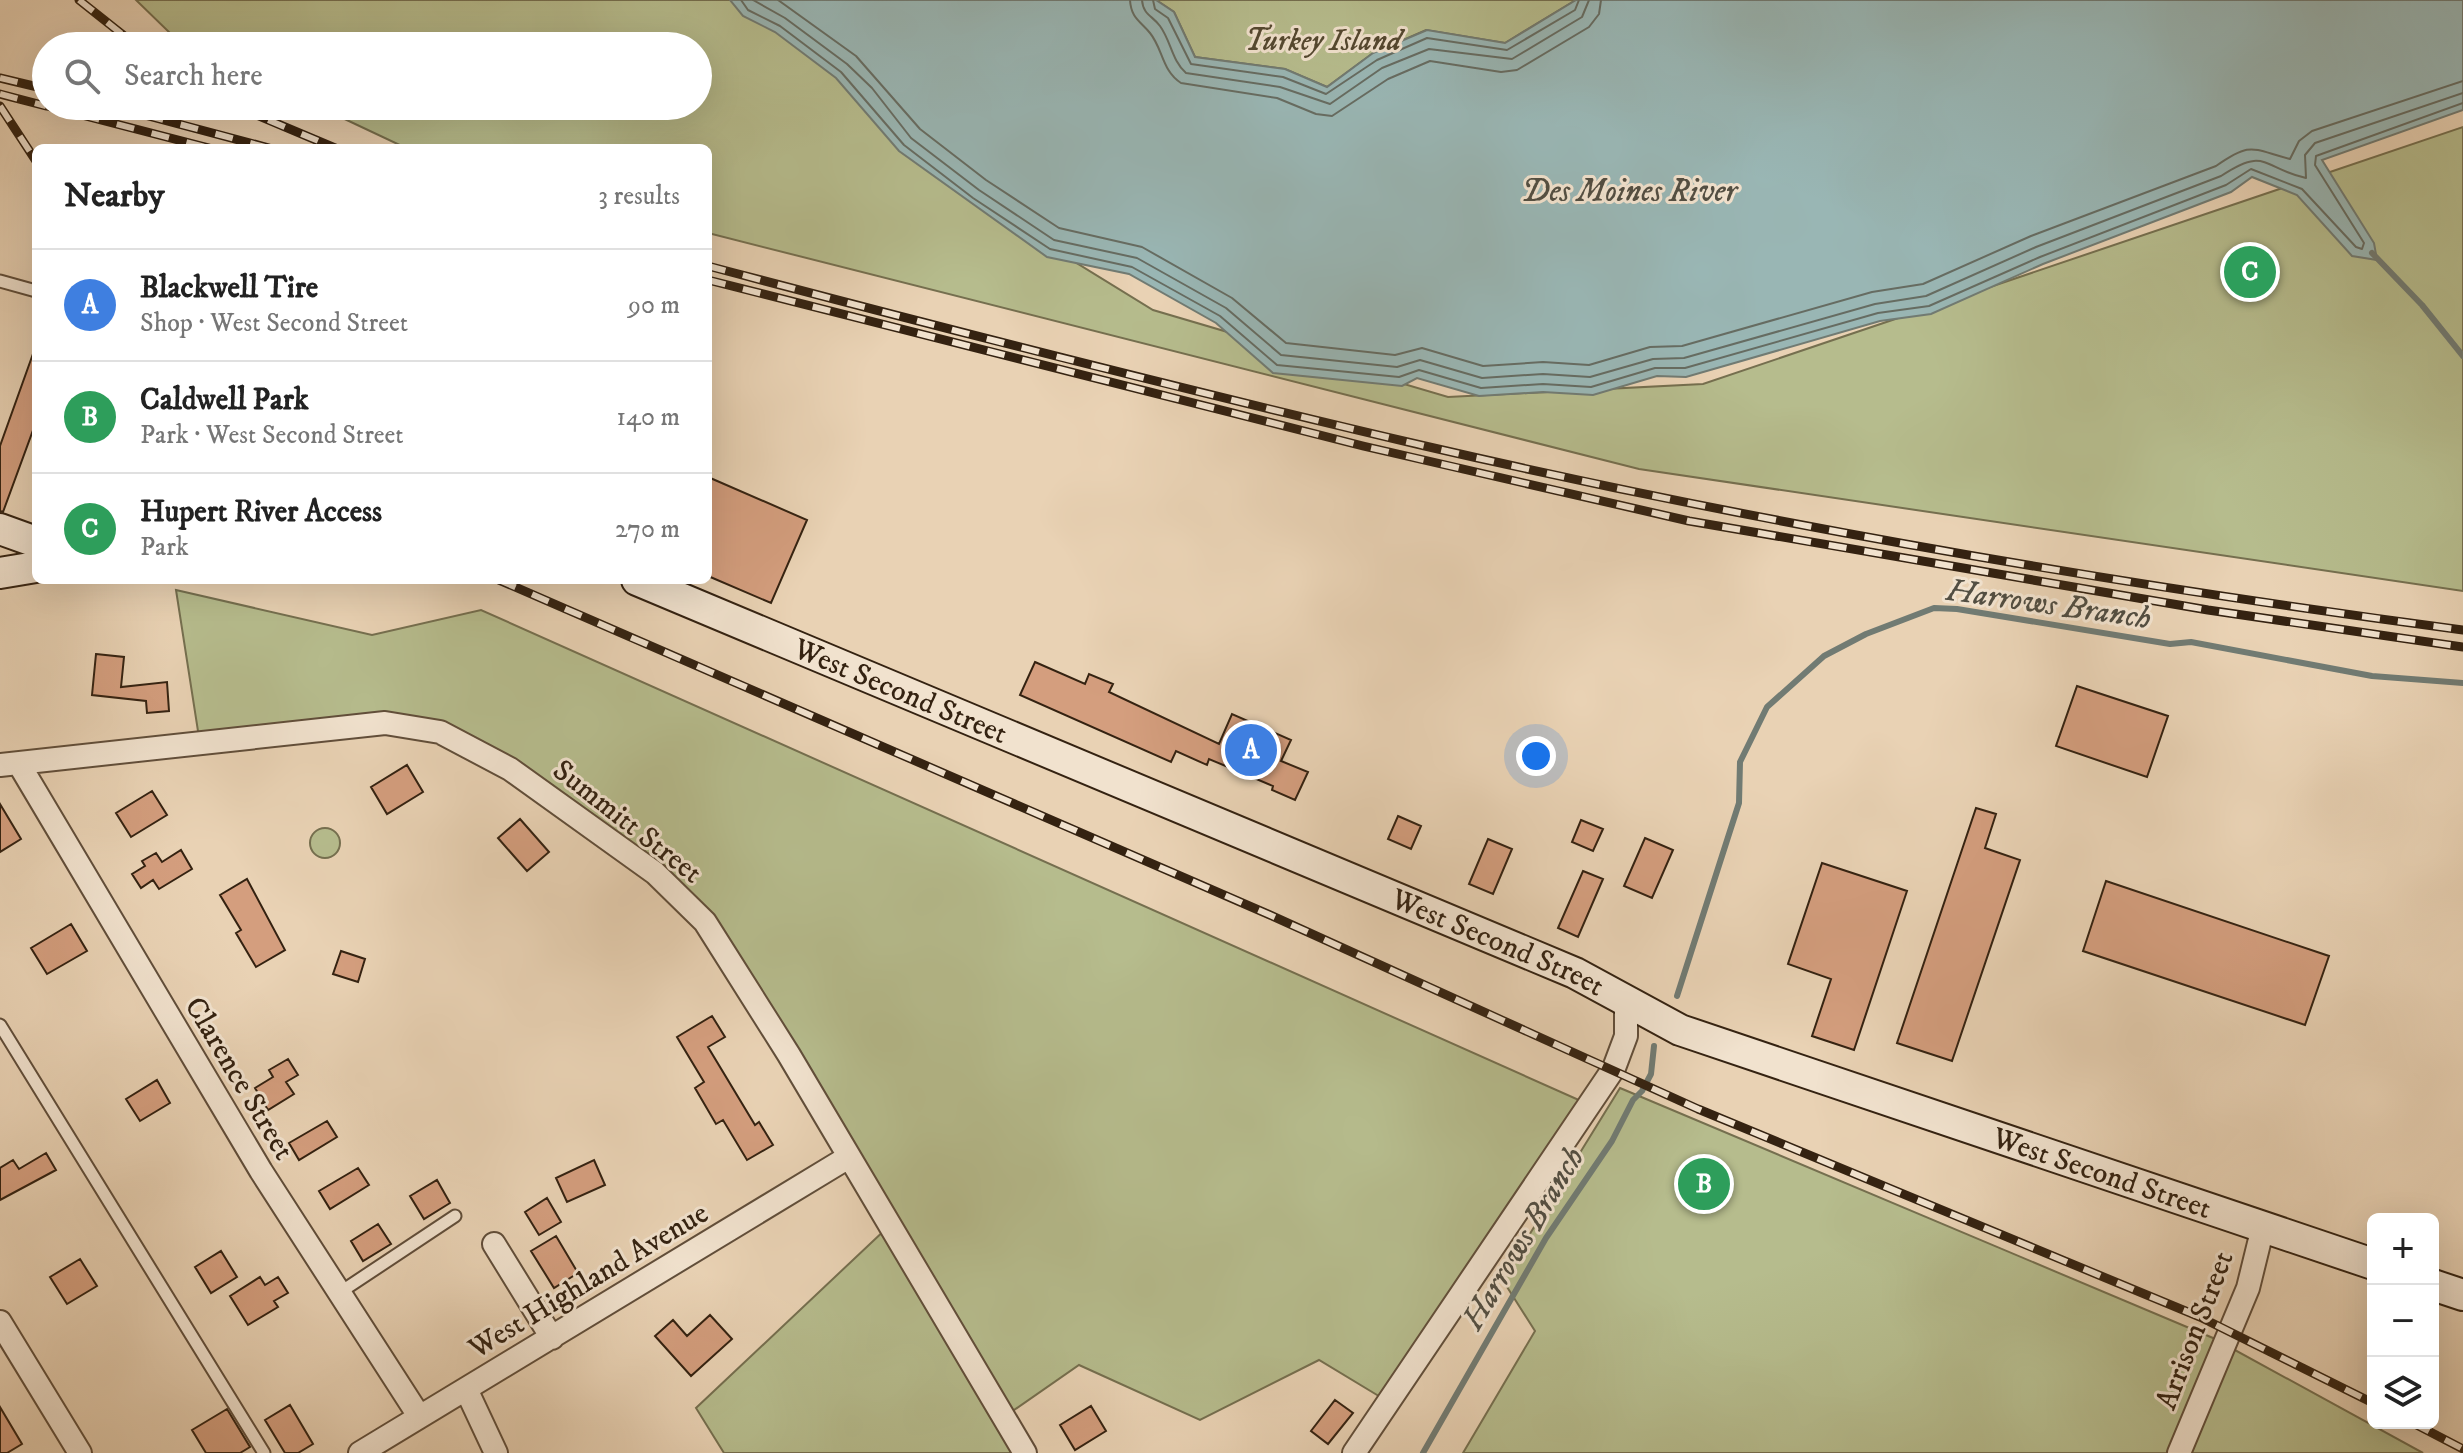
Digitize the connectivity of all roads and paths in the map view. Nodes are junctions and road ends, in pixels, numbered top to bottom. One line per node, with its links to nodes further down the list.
1 (0, 281): 2 (lane)
2 (32, 290)
3 (0, 529): 4 (main road)
4 (32, 541)
5 (32, 568): 6 (main road)
6 (0, 573)
7 (647, 584): 9 (main road, West Second Street)
8 (10, 765): 11 (street, Summitt Street); 17 (street, Clarence Street)
9 (1626, 1001): 13 (main road, West Second Street); 28 (street)
10 (0, 1025): 24 (lane)
11 (847, 1158): 20 (street, West Highland Avenue); 27 (street, Summitt Street)
12 (455, 1216): 17 (lane)
13 (2263, 1227): 15 (main road, West Second Street); 29 (street, Arrison Street)
14 (494, 1244): 20 (street)
15 (2367, 1262)
16 (2439, 1287): 18 (main road)
17 (339, 1293): 22 (street, Clarence Street)
18 (2463, 1295)
19 (0, 1322): 23 (street)
20 (552, 1338): 21 (street, West Highland Avenue)
21 (466, 1389): 22 (street, West Highland Avenue); 26 (street)
22 (419, 1416): 25 (street, West Highland Avenue)
23 (80, 1453)
24 (264, 1453)
25 (360, 1453)
26 (496, 1453)
27 (1025, 1453)
28 (1354, 1453)
29 (2179, 1453)

